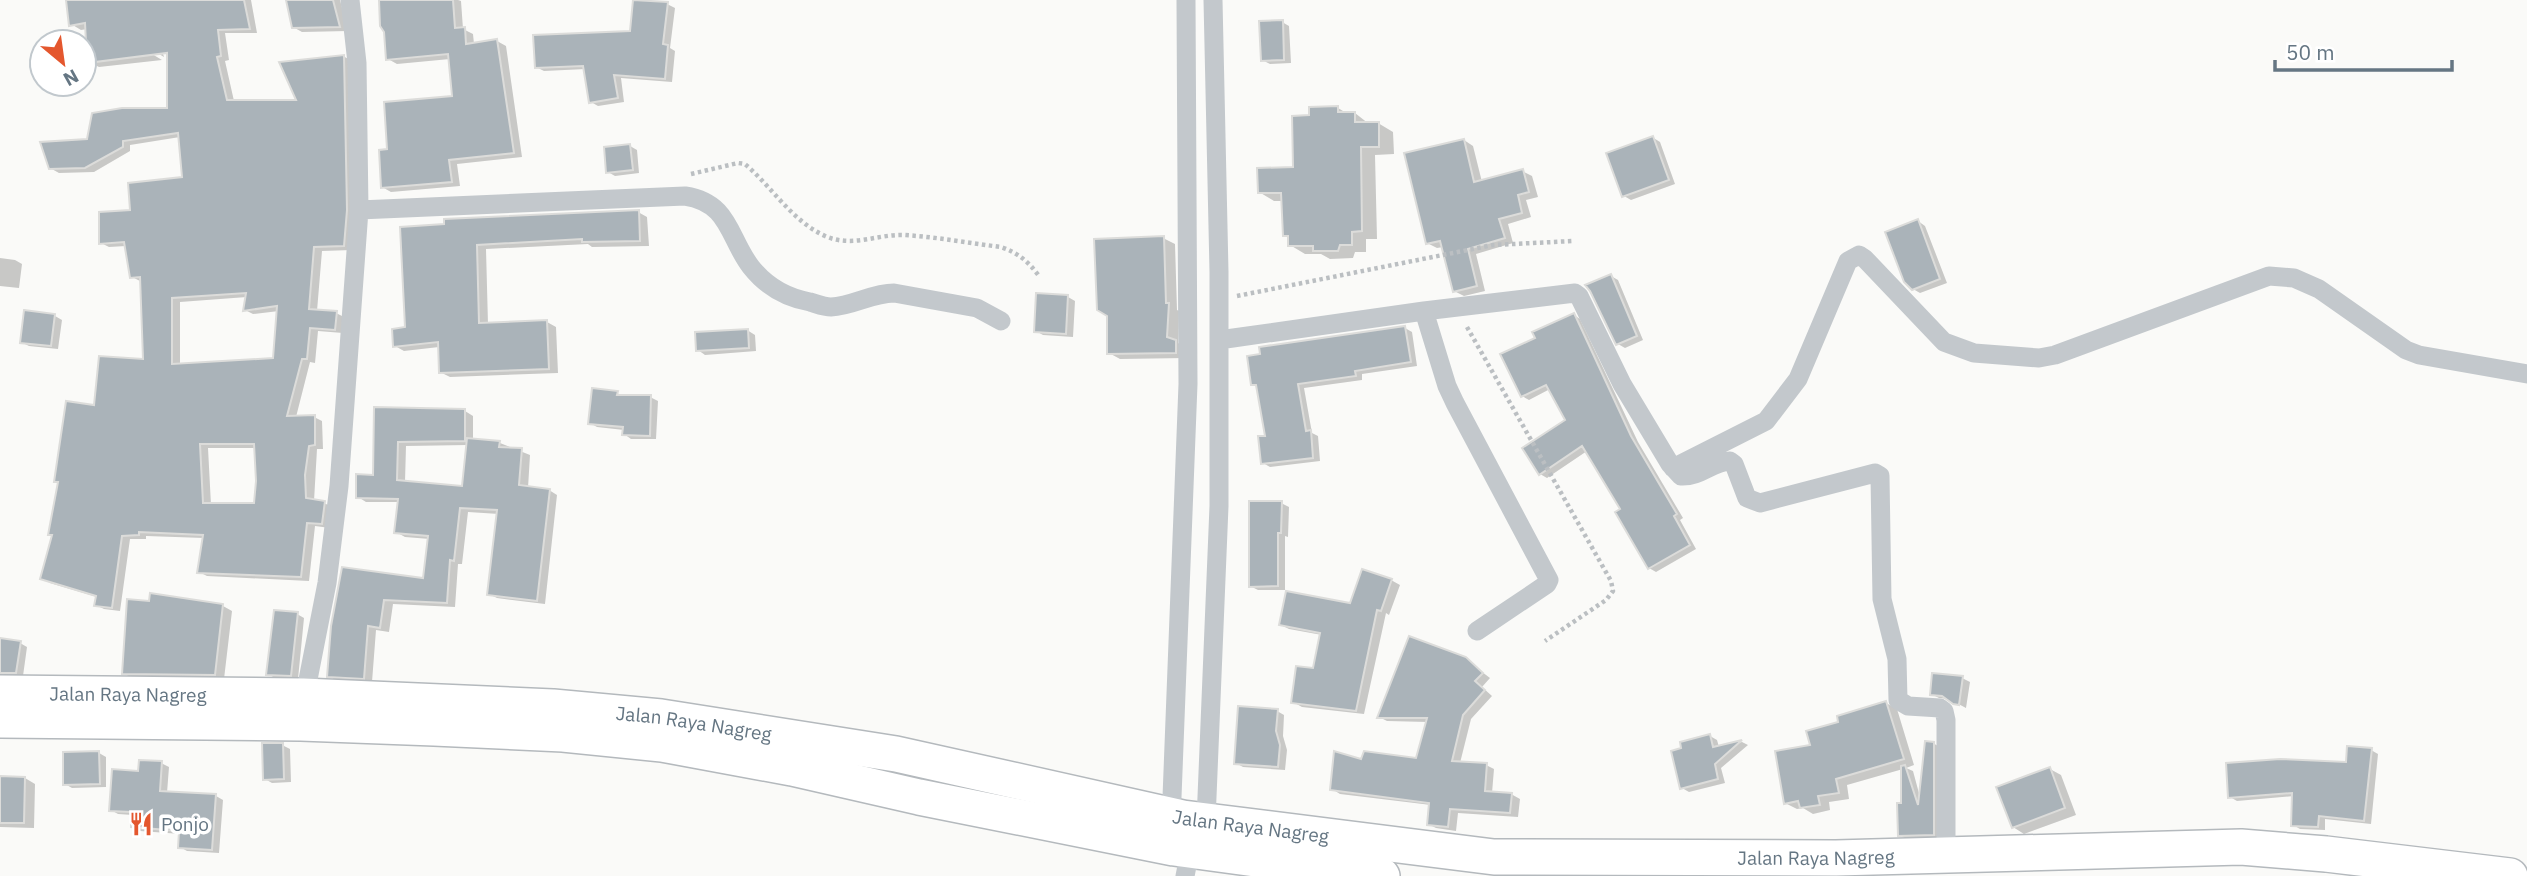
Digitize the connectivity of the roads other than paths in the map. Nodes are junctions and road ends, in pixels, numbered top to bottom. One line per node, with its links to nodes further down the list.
1 (350, 0): 4 (street)
2 (1186, 0): 9 (street)
3 (1213, 0): 7 (street)
4 (359, 210): 6 (street); 14 (street)
5 (1424, 311): 7 (street); 11 (street); 12 (street)
6 (1000, 321)
7 (1219, 340): 10 (street)
8 (2527, 374): 11 (street)
9 (1188, 383): 10 (street); 16 (street)
10 (1219, 386): 16 (street)
11 (1673, 468): 17 (street)
12 (1477, 631)
13 (0, 693): 14 (highway, Jalan Raya Nagreg)
14 (302, 710): 15 (highway, Jalan Raya Nagreg); 16 (highway, Jalan Raya Nagreg)
15 (0, 720)
16 (1187, 846): 17 (highway, Jalan Raya Nagreg); 18 (highway, Jalan Raya Nagreg)
17 (1947, 855): 19 (highway, Jalan Raya Nagreg)
18 (1382, 876)
19 (2510, 876)

